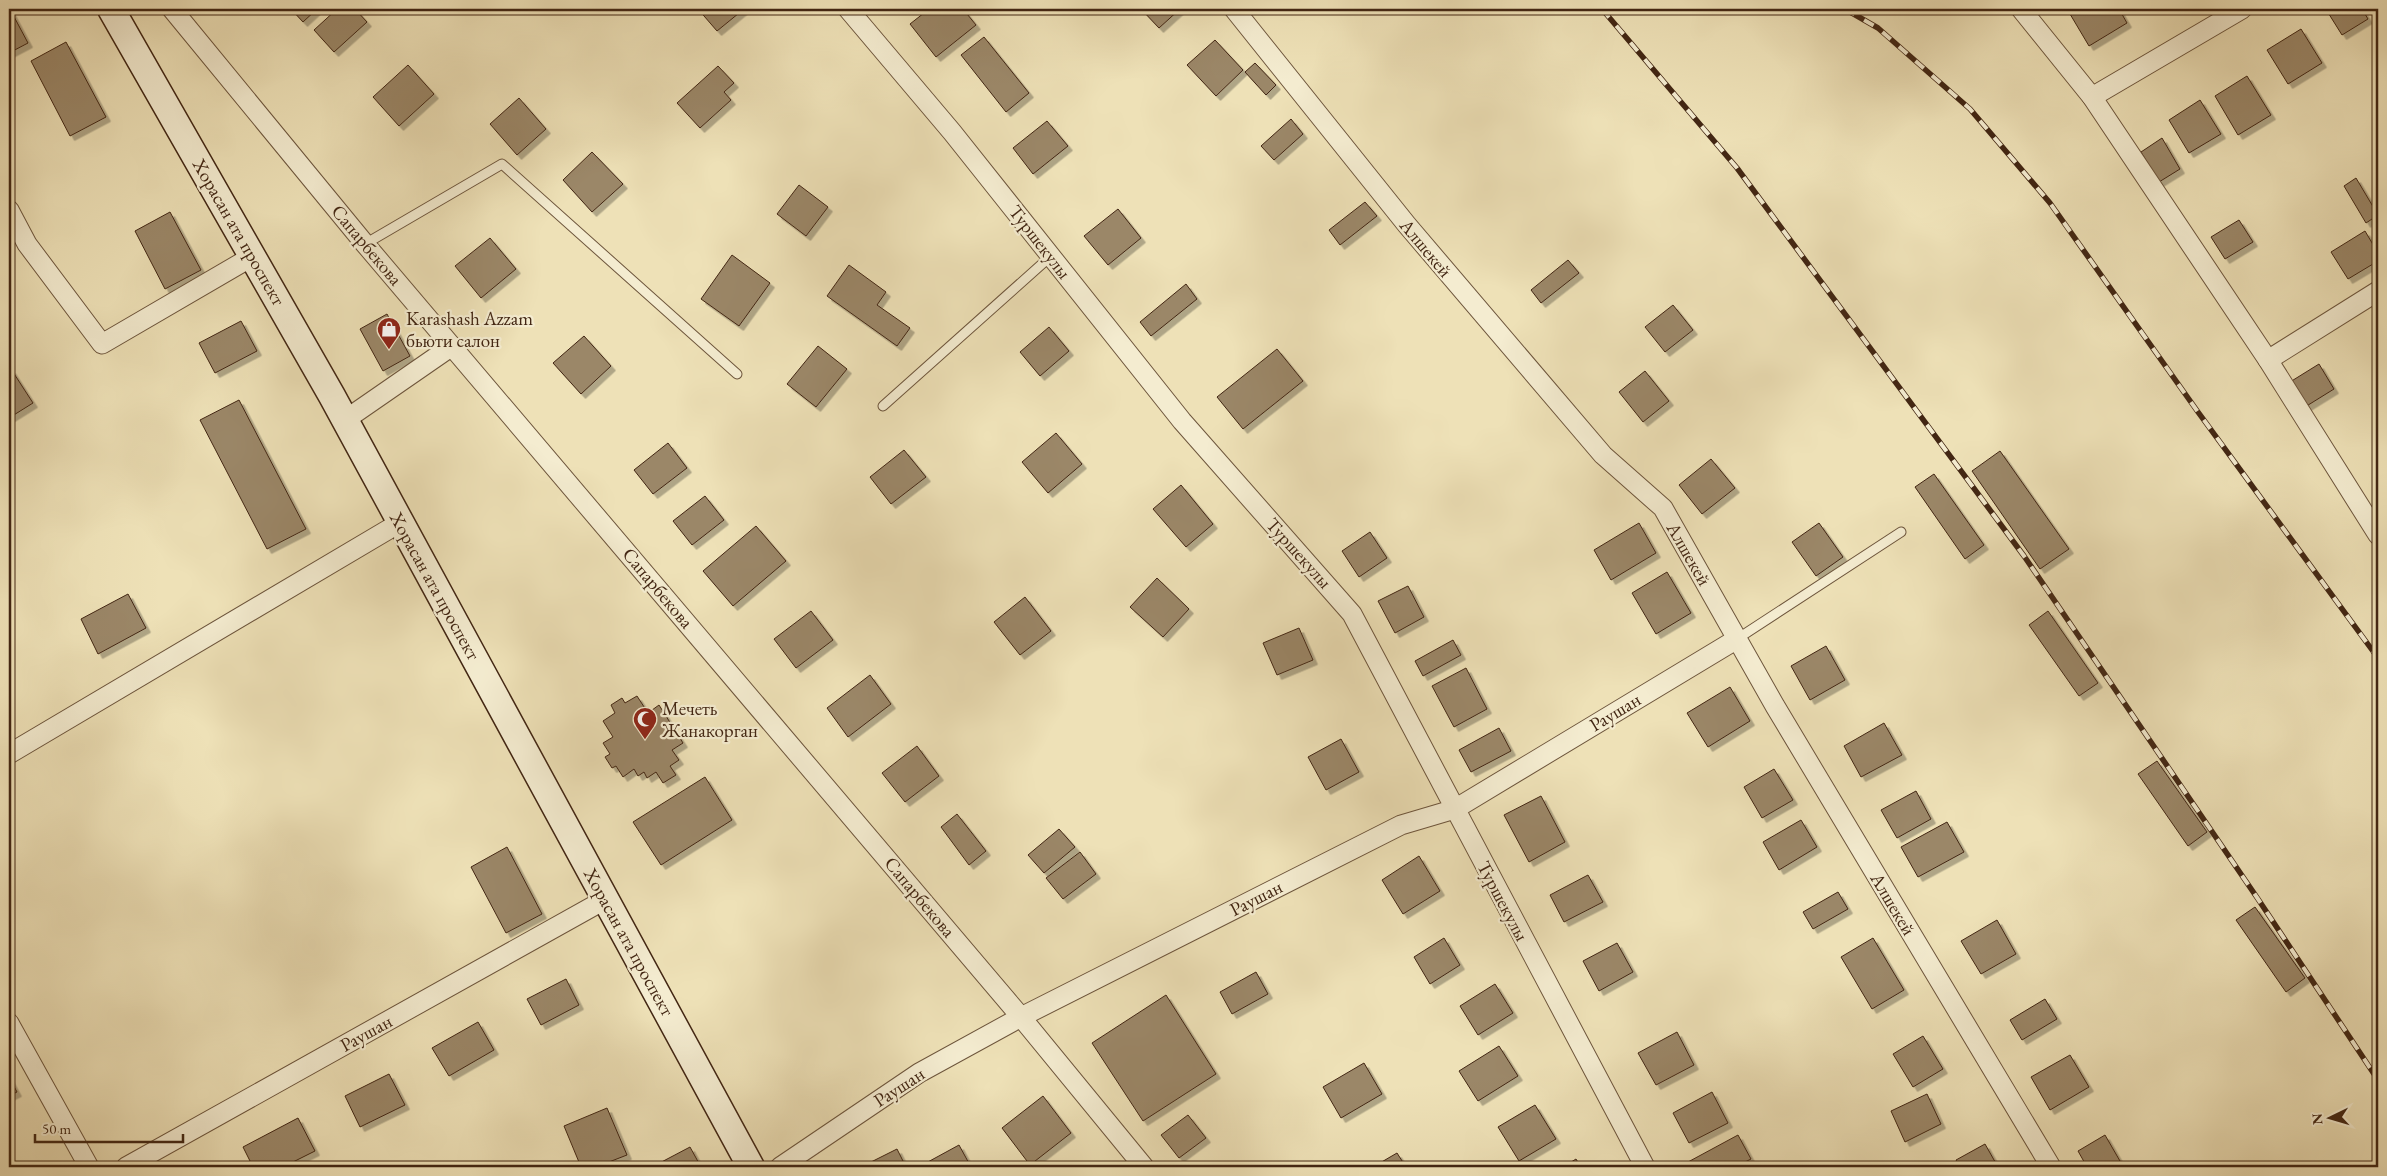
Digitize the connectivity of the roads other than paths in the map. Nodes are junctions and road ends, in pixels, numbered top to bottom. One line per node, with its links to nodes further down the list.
1 (111, 9): 10 (main road, Хорасан ата проспект)
2 (172, 9): 9 (street, Сапарбекова)
3 (848, 9): 11 (street, Туршекулы)
4 (1234, 9): 21 (street, Алшекей)
5 (2021, 9): 7 (street)
6 (2242, 9): 7 (street)
7 (2092, 97): 14 (street)
8 (9, 210): 10 (street)
9 (366, 244): 13 (street, Сапарбекова); 15 (lane)
10 (253, 256): 17 (main road, Хорасан ата проспект)
11 (1051, 256): 16 (lane); 23 (street, Туршекулы)
12 (2378, 291): 14 (street)
13 (452, 346): 17 (street); 25 (street, Сапарбекова)
14 (2268, 360): 20 (street)
15 (736, 374)
16 (883, 406)
17 (345, 420): 18 (main road, Хорасан ата проспект)
18 (401, 522): 22 (street); 24 (main road, Хорасан ата проспект)
19 (1901, 532): 21 (lane)
20 (2378, 534)
21 (1737, 639): 23 (street, Раушан); 33 (street, Алшекей)
22 (9, 754)
23 (1455, 809): 25 (street, Раушан); 32 (street, Туршекулы)
24 (606, 900): 28 (street, Раушан); 29 (main road, Хорасан ата проспект)
25 (1021, 1017): 30 (street, Раушан); 31 (street, Сапарбекова)
26 (9, 1023): 27 (street)
27 (89, 1167)
28 (126, 1167)
29 (751, 1167)
30 (780, 1167)
31 (1144, 1167)
32 (1645, 1167)
33 (2050, 1167)

